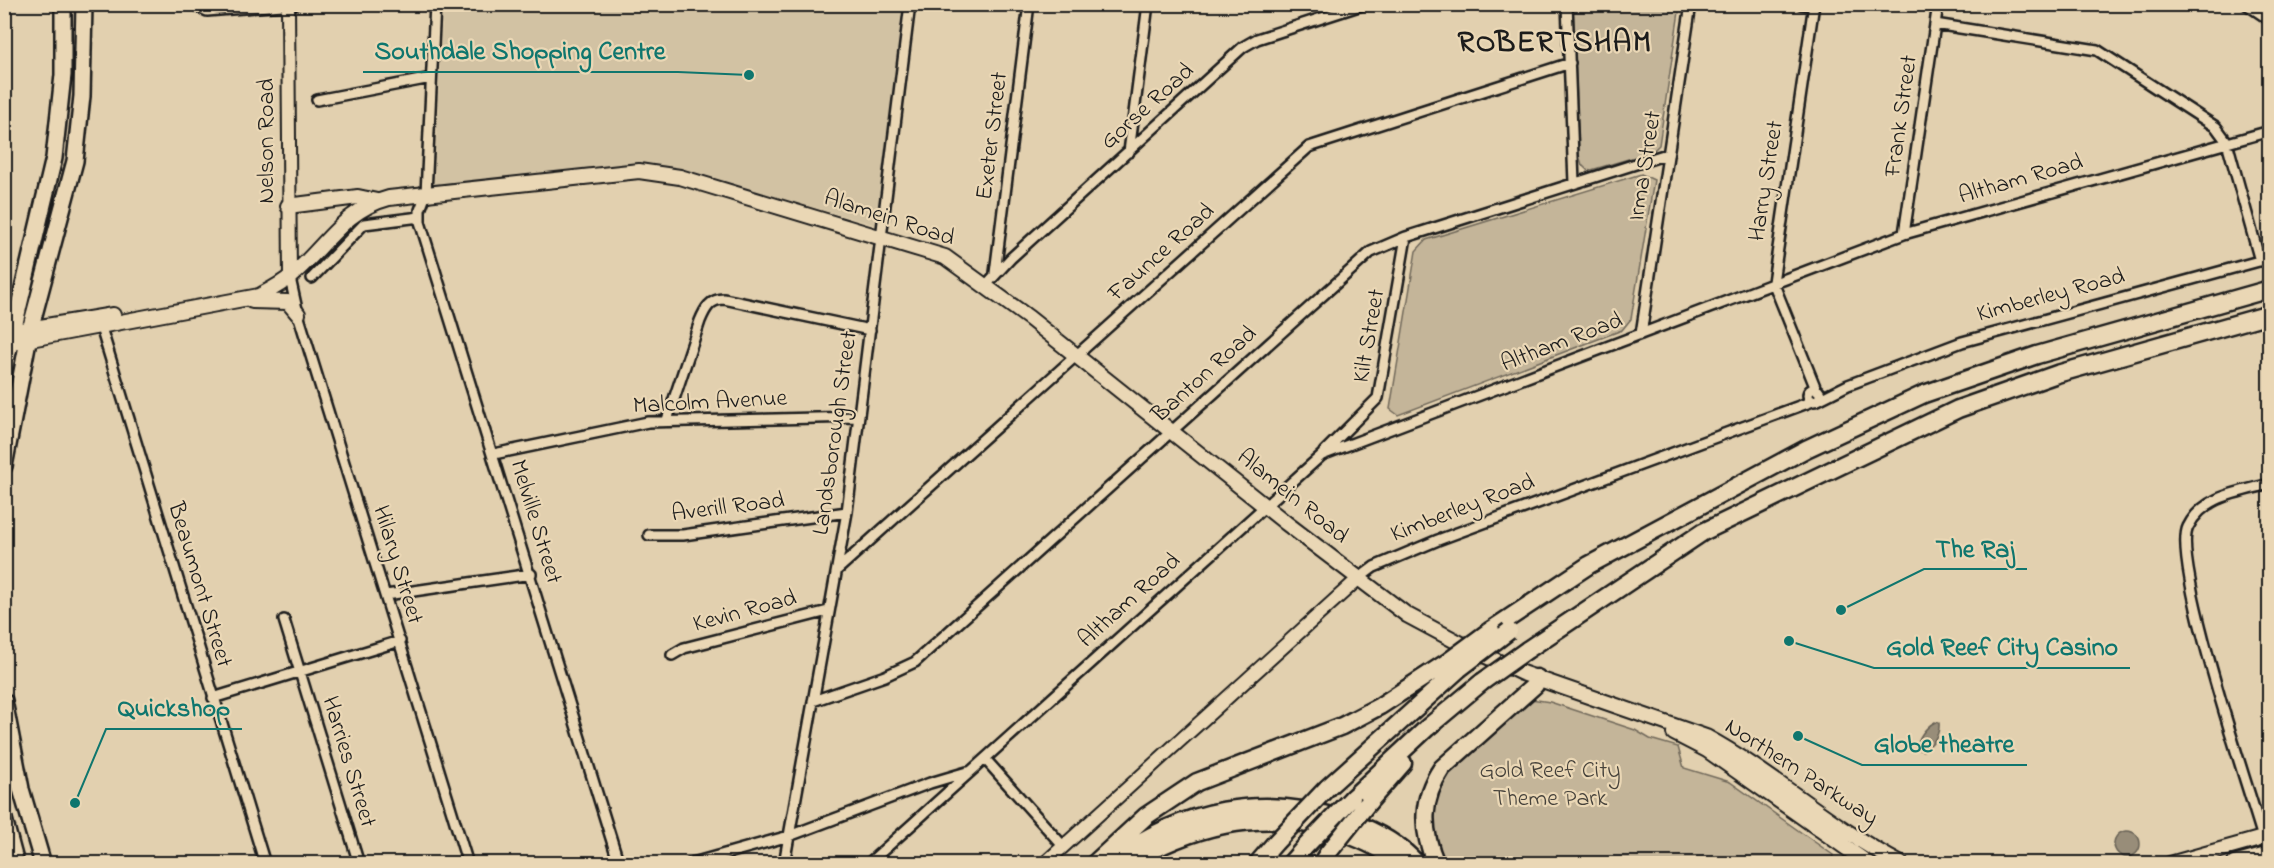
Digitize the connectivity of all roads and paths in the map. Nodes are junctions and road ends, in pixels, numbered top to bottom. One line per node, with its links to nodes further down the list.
1 (63, 4): 47 (main road)
2 (84, 4): 46 (main road)
3 (193, 4): 14 (street)
4 (435, 4): 19 (street)
5 (910, 4): 32 (street, Landsborough Street)
6 (1029, 4): 34 (street, Exeter Street)
7 (1148, 4): 23 (street)
8 (1365, 4): 23 (street, Gorse Road)
9 (1567, 4): 18 (street)
10 (1691, 4): 24 (street, Irma Street)
11 (1801, 4): 15 (street)
12 (1938, 4): 17 (street, Frank Street)
13 (2246, 4): 16 (street)
14 (291, 5): 28 (street, Nelson Road)
15 (1814, 5): 37 (street, Harry Street)
16 (2270, 20)
17 (1935, 24): 22 (street); 30 (street, Frank Street)
18 (1570, 63): 25 (street); 48 (street, Faunce Road)
19 (431, 78): 20 (street); 26 (street)
20 (317, 100)
21 (2270, 131): 22 (street, Altham Road)
22 (2227, 142): 30 (street, Altham Road); 33 (street)
23 (1129, 152): 34 (street, Gorse Road)
24 (1667, 154): 25 (street, Banton Road); 45 (street, Irma Street)
25 (1574, 183): 31 (street, Banton Road)
26 (426, 194): 27 (main road, Alamein Road); 29 (street); 32 (main road, Alamein Road)
27 (377, 201): 28 (main road); 35 (main road, Alamein Road)
28 (288, 206): 35 (street, Nelson Road)
29 (420, 217): 36 (street); 54 (street, Melville Street)
30 (1904, 234): 37 (street, Altham Road)
31 (1406, 237): 53 (street, Banton Road); 55 (street, Kilt Street)
32 (881, 238): 38 (main road, Alamein Road); 44 (street, Landsborough Street)
33 (2265, 259): 50 (street, Kimberley Road)
34 (995, 273): 38 (street, Gorse Road)
35 (290, 278): 40 (main road, Alamein Road); 41 (street, Hilary Street)
36 (312, 278)
37 (1773, 282): 45 (street, Altham Road); 50 (street, Harry Street)
38 (986, 285): 48 (main road, Alamein Road)
39 (2270, 290): 61 (highway)
40 (232, 302): 41 (main road); 43 (main road)
41 (298, 314): 65 (street, Hilary Street)
42 (2270, 314): 78 (highway, bridge)
43 (99, 322): 46 (main road); 73 (street, Beaumont Street)
44 (870, 330): 51 (street, Landsborough Street); 52 (street)
45 (1641, 334): 55 (street, Altham Road)
46 (29, 335): 47 (main road); 56 (main road)
47 (8, 338): 49 (main road)
48 (1076, 357): 53 (main road, Alamein Road); 62 (street, Faunce Road)
49 (4, 369)
50 (1814, 394): 64 (street, Kimberley Road)
51 (858, 417): 52 (street, Malcolm Avenue); 59 (street, Landsborough Street)
52 (667, 420): 54 (street, Malcolm Avenue)
53 (1173, 430): 58 (main road, Alamein Road); 75 (street, Banton Road)
54 (494, 454): 63 (street, Melville Street)
55 (1322, 454): 58 (street, Altham Road)
56 (4, 466)
57 (2270, 484): 81 (street)
58 (1265, 504): 64 (main road, Alamein Road); 76 (street, Altham Road)
59 (847, 512): 60 (street, Averill Road); 62 (street, Landsborough Street)
60 (648, 535)
61 (1630, 544): 70 (highway, bridge); 70 (highway, bridge)
62 (837, 570): 66 (street, Landsborough Street)
63 (531, 574): 65 (street); 90 (street, Melville Street)
64 (1358, 579): 72 (main road, Alamein Road); 82 (street, Kimberley Road)
65 (386, 595): 68 (street, Hilary Street)
66 (828, 611): 69 (street, Kevin Road); 75 (street, Landsborough Street)
67 (284, 620): 71 (street, Harries Street)
68 (400, 641): 71 (street, Harries Street); 89 (street, Hilary Street)
69 (672, 654)
70 (1454, 665): 95 (highway); 98 (highway, bridge)
71 (300, 672): 73 (street, Harries Street); 88 (street, Harries Street)
72 (1531, 679): 102 (highway); 103 (main road, Northern Parkway); 104 (main road, Northern Parkway)
73 (213, 698): 87 (street, Beaumont Street)
74 (4, 701): 86 (main road)
75 (813, 701): 80 (street, Landsborough Street)
76 (986, 760): 77 (street, Altham Road); 82 (street)
77 (970, 772): 80 (street, Altham Road); 93 (street, Altham Road)
78 (1360, 801): 84 (highway, bridge); 99 (highway, bridge)
79 (4, 819): 85 (main road)
80 (789, 836): 91 (street, Altham Road); 92 (street, Landsborough Street)
81 (2266, 837): 105 (main road)
82 (1063, 846): 94 (street, Kimberley Road)
83 (2270, 854): 106 (main road)
84 (1324, 858)
85 (16, 864)
86 (43, 864)
87 (265, 864)
88 (359, 864)
89 (468, 864)
90 (619, 864)
91 (689, 864)
92 (784, 864)
93 (868, 864)
94 (1044, 864)
95 (1094, 864)
96 (1107, 864): 101 (highway)
97 (1127, 864): 100 (highway)
98 (1257, 864)
99 (1290, 864)
100 (1400, 864)
101 (1417, 864)
102 (1436, 864)
103 (1869, 864)
104 (1901, 864)
105 (2170, 864)
106 (2234, 864)

